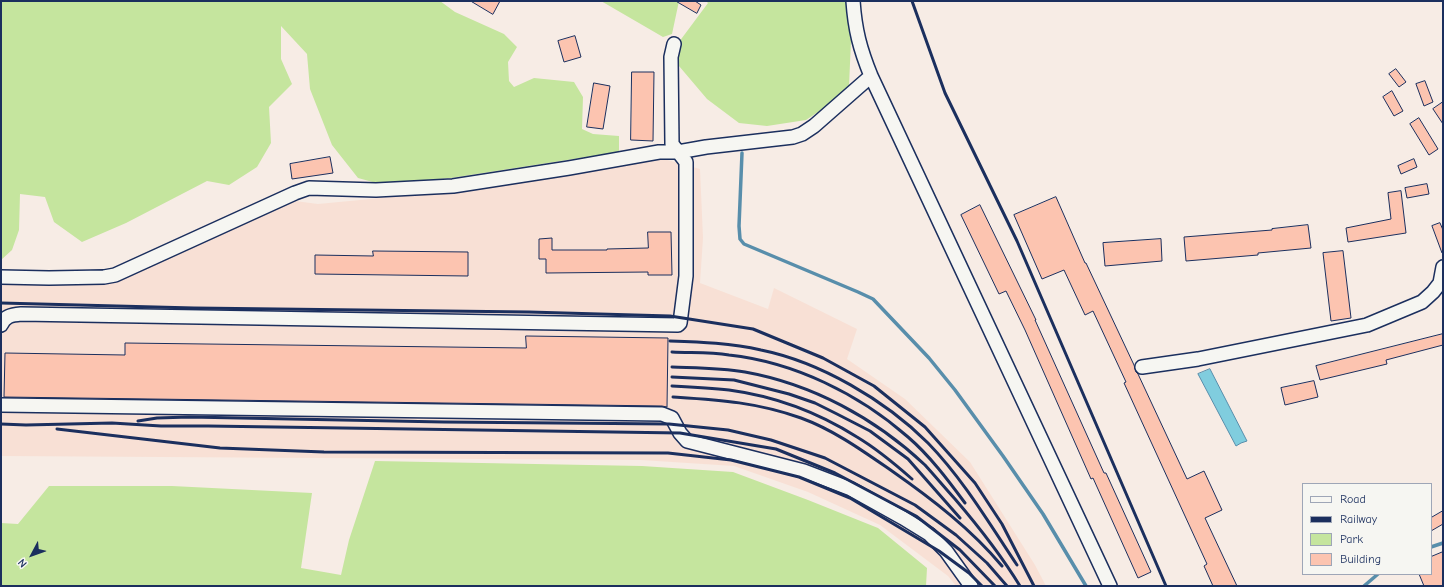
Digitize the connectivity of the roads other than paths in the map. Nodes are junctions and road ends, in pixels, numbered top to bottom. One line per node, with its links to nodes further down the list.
1 (853, 1): 3 (street)
2 (674, 44): 4 (street)
3 (871, 76): 4 (street); 11 (street)
4 (678, 152): 6 (street); 7 (street)
5 (1443, 267): 8 (street)
6 (1, 277)
7 (1, 326)
8 (1142, 367)
9 (1, 405): 10 (street)
10 (971, 586)
11 (1110, 586)

